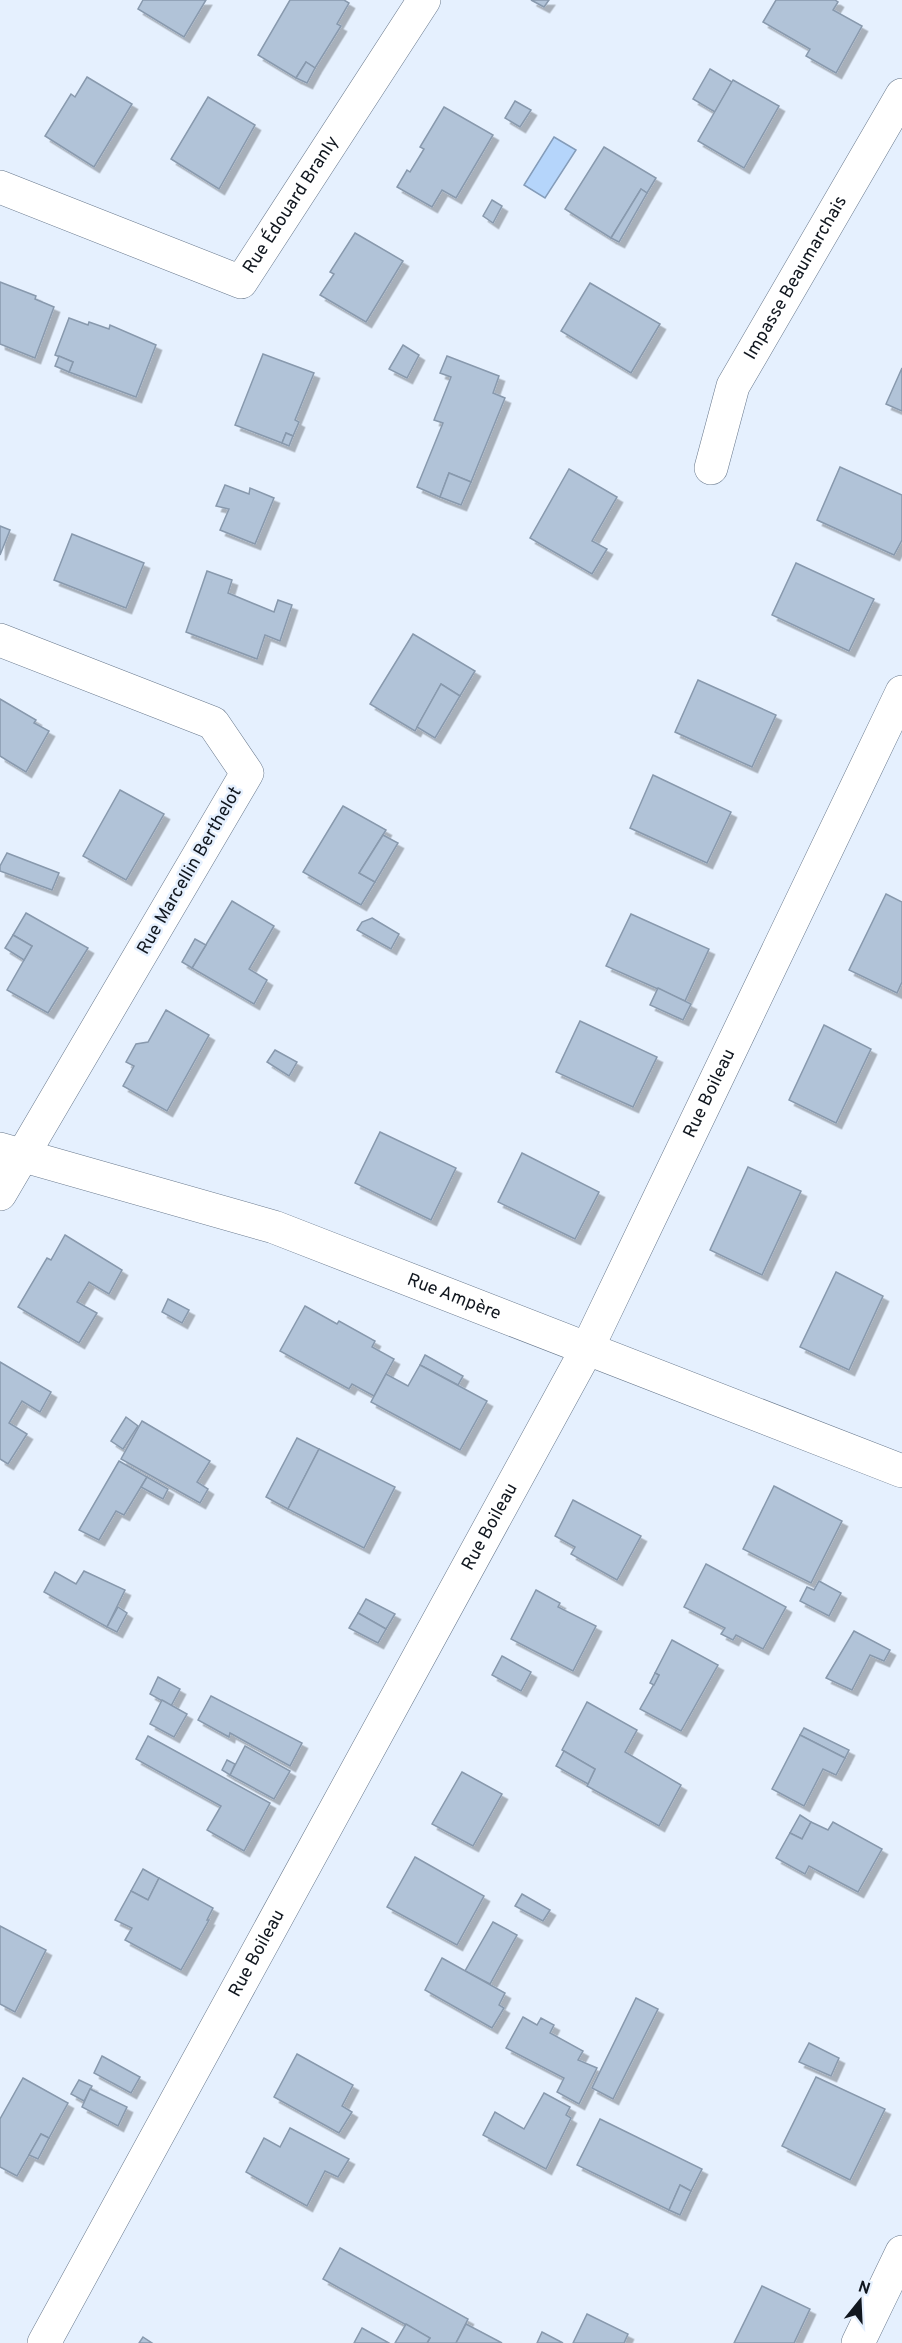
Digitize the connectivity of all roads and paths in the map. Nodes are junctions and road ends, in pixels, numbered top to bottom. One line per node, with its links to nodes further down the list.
1 (424, 0): 3 (street, Rue Édouard Branly)
2 (902, 95): 4 (street, Impasse Beaumarchais)
3 (0, 187)
4 (711, 468)
5 (0, 640): 7 (street, Rue Marcellin Berthelot)
6 (902, 692): 9 (street, Rue Boileau)
7 (11, 1152): 8 (street); 9 (street, Rue Ampère)
8 (0, 1194)
9 (587, 1349): 10 (street, Rue Ampère); 12 (street, Rue Boileau)
10 (902, 1471)
11 (902, 2252): 13 (street)
12 (44, 2343)
13 (858, 2343)

